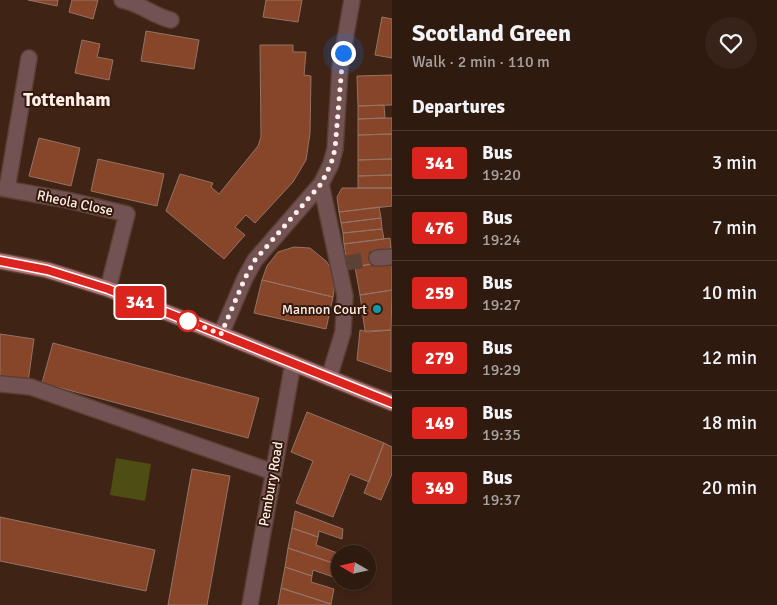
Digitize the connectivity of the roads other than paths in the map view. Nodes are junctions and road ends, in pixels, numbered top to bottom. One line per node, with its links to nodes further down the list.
1 (122, 0): 3 (street)
2 (352, 0): 6 (street)
3 (140, 2): 4 (street)
4 (171, 20)
5 (29, 58): 7 (street, Rheola Close)
6 (321, 184): 10 (street); 12 (street)
7 (4, 189): 9 (street, Rheola Close)
8 (0, 261): 9 (main road)
9 (108, 289): 10 (main road)
10 (221, 334): 11 (main road)
11 (293, 363): 12 (main road); 15 (street, Pembury Road)
12 (329, 378): 14 (main road)
13 (0, 384): 15 (street)
14 (392, 403)
15 (274, 472): 16 (street, Pembury Road)
16 (250, 605)

